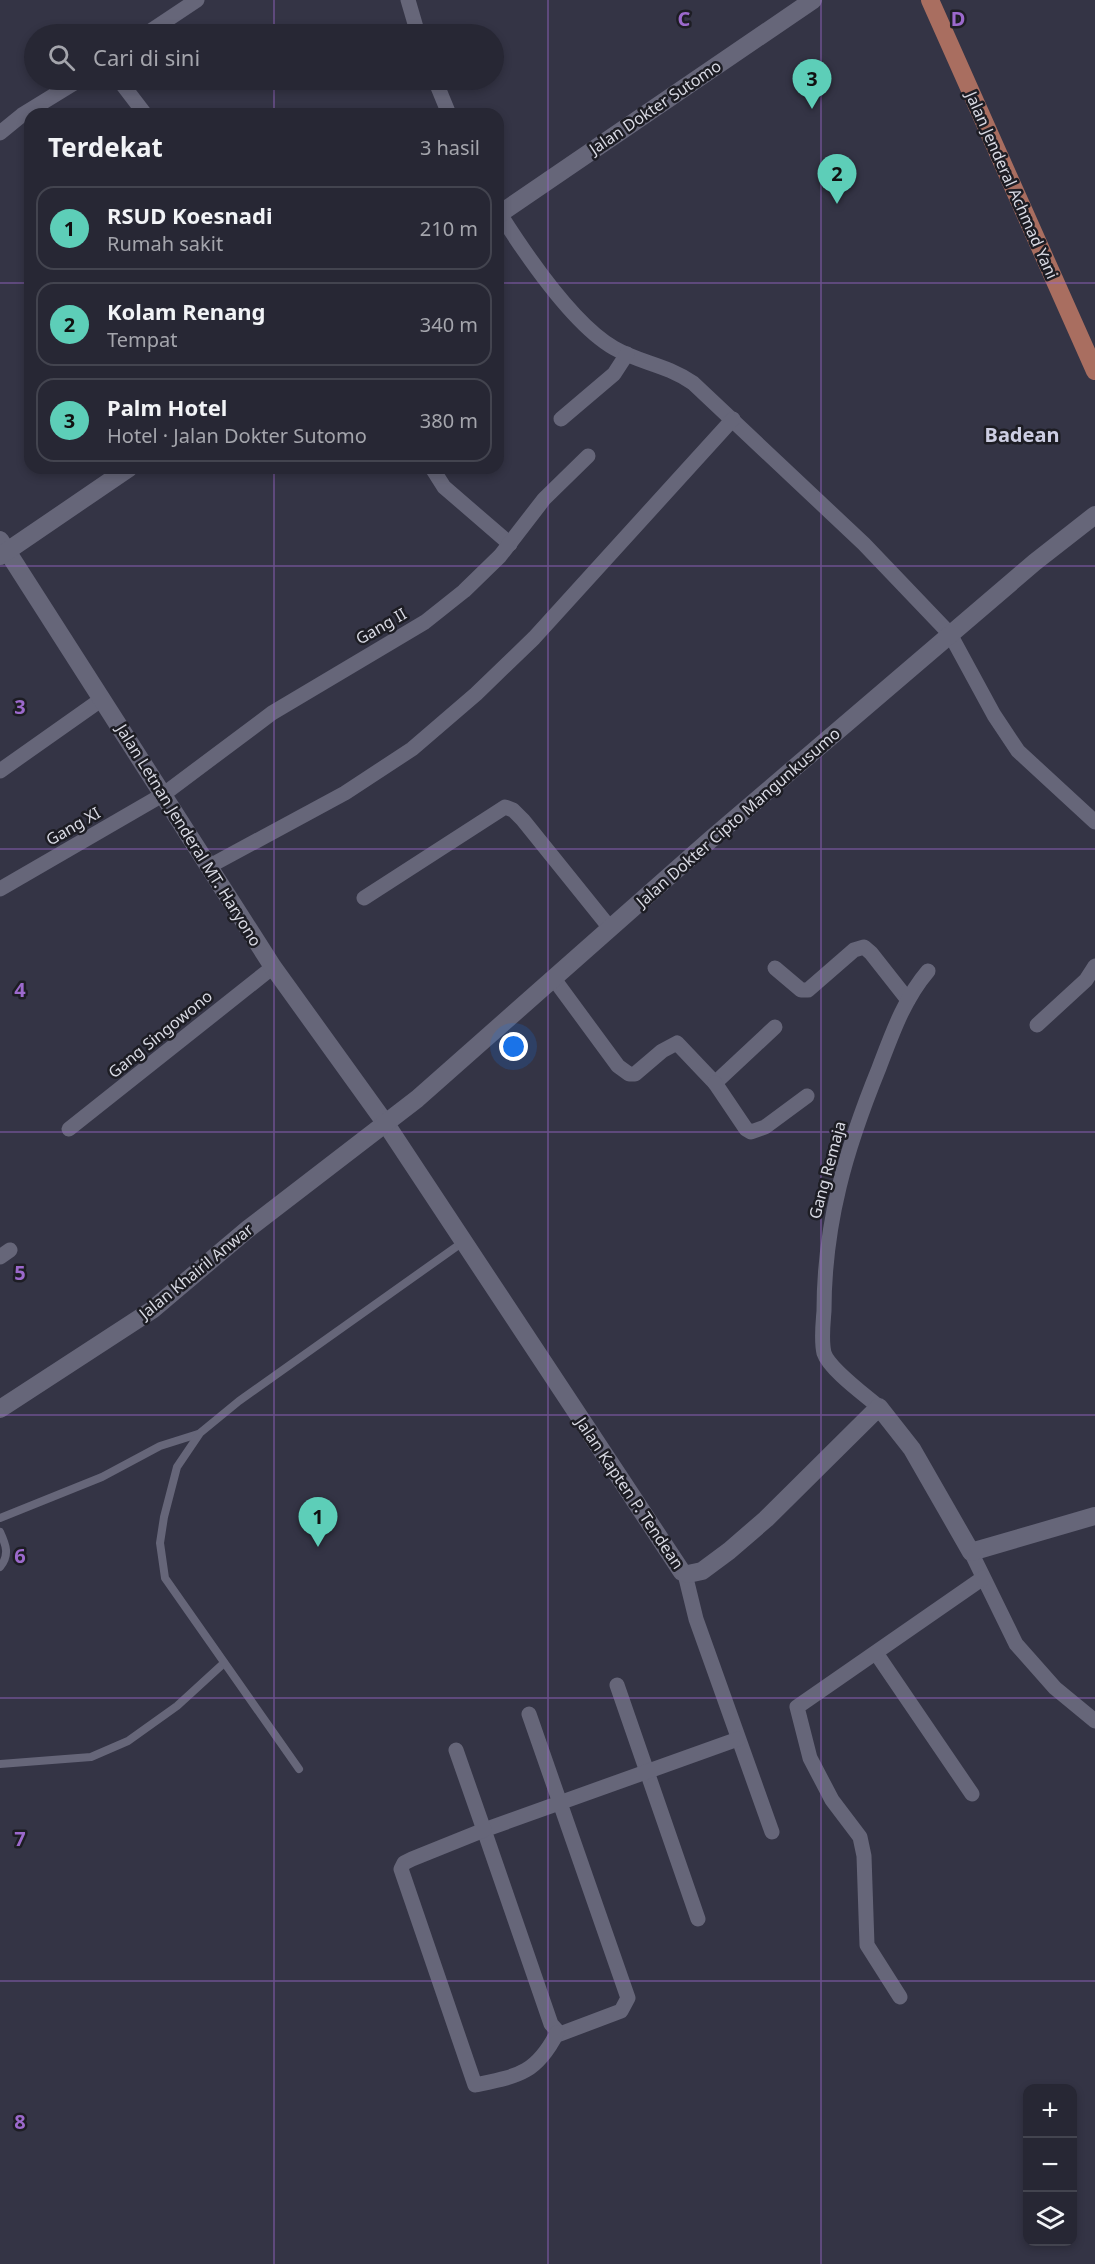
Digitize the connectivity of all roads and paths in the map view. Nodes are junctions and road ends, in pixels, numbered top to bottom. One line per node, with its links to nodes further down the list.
1 (197, 0): 5 (street)
2 (408, 0): 6 (street)
3 (813, 0): 15 (street, Jalan Dokter Sutomo)
4 (930, 0): 18 (main road, Jalan Jenderal Achmad Yani)
5 (161, 24)
6 (415, 24)
7 (63, 90): 10 (street)
8 (127, 90): 11 (street)
9 (439, 90): 12 (street)
10 (33, 108)
11 (140, 108)
12 (447, 108)
13 (24, 114): 14 (street)
14 (0, 133)
15 (504, 209)
16 (504, 221): 17 (street)
17 (627, 354): 19 (street); 20 (street)
18 (1095, 370)
19 (561, 419)
20 (733, 419): 27 (street); 32 (street)
21 (588, 456): 25 (street, Gang II)
22 (120, 474): 26 (street)
23 (436, 474): 25 (street)
24 (1095, 515): 27 (street, Jalan Dokter Cipto Mangunkusumo)
25 (510, 544): 30 (street, Gang II)
26 (2, 549): 28 (street, Jalan Letnan Jenderal MT. Haryono)
27 (950, 634): 31 (street); 35 (street, Jalan Dokter Cipto Mangunkusumo)
28 (102, 699): 29 (street); 30 (street, Jalan Letnan Jenderal MT. Haryono)
29 (0, 771)
30 (164, 794): 32 (street, Jalan Letnan Jenderal MT. Haryono); 33 (street, Gang XI)
31 (1095, 822)
32 (208, 867): 37 (street, Jalan Letnan Jenderal MT. Haryono)
33 (0, 889)
34 (364, 898): 35 (street)
35 (610, 928): 40 (street, Jalan Dokter Cipto Mangunkusumo)
36 (1095, 966): 42 (street)
37 (273, 967): 46 (street, Jalan Letnan Jenderal MT. Haryono); 47 (street, Gang Singowono)
38 (775, 968): 41 (street)
39 (928, 971): 41 (street, Gang Remaja)
40 (554, 980): 44 (street); 46 (street, Jalan Dokter Cipto Mangunkusumo)
41 (908, 1000): 49 (street, Gang Remaja)
42 (1037, 1024)
43 (775, 1027): 44 (street)
44 (715, 1083): 45 (street)
45 (807, 1096)
46 (386, 1124): 48 (street, Jalan Kapten P. Tendean); 50 (street, Jalan Khairil Anwar)
47 (69, 1129)
48 (463, 1242): 51 (lane); 58 (street, Jalan Kapten P. Tendean)
49 (879, 1407): 55 (street); 58 (street, Jalan Kapten P. Tendean)
50 (0, 1409)
51 (200, 1433): 53 (lane); 60 (lane)
52 (1095, 1516): 55 (street)
53 (0, 1518)
54 (0, 1532): 56 (lane)
55 (971, 1552): 57 (street)
56 (0, 1567)
57 (983, 1578): 59 (street); 63 (street)
58 (687, 1582): 64 (street)
59 (876, 1653): 69 (street); 74 (street)
60 (224, 1663): 66 (lane); 67 (lane)
61 (618, 1685): 68 (street)
62 (529, 1714): 70 (street)
63 (1095, 1720)
64 (738, 1739): 68 (street); 72 (street)
65 (456, 1750): 71 (street)
66 (0, 1764)
67 (299, 1769)
68 (648, 1770): 70 (street); 73 (street)
69 (972, 1794)
70 (560, 1802): 71 (street); 75 (street)
71 (484, 1830): 75 (street); 75 (street)
72 (772, 1832)
73 (698, 1919)
74 (900, 1997)
75 (557, 2033)

